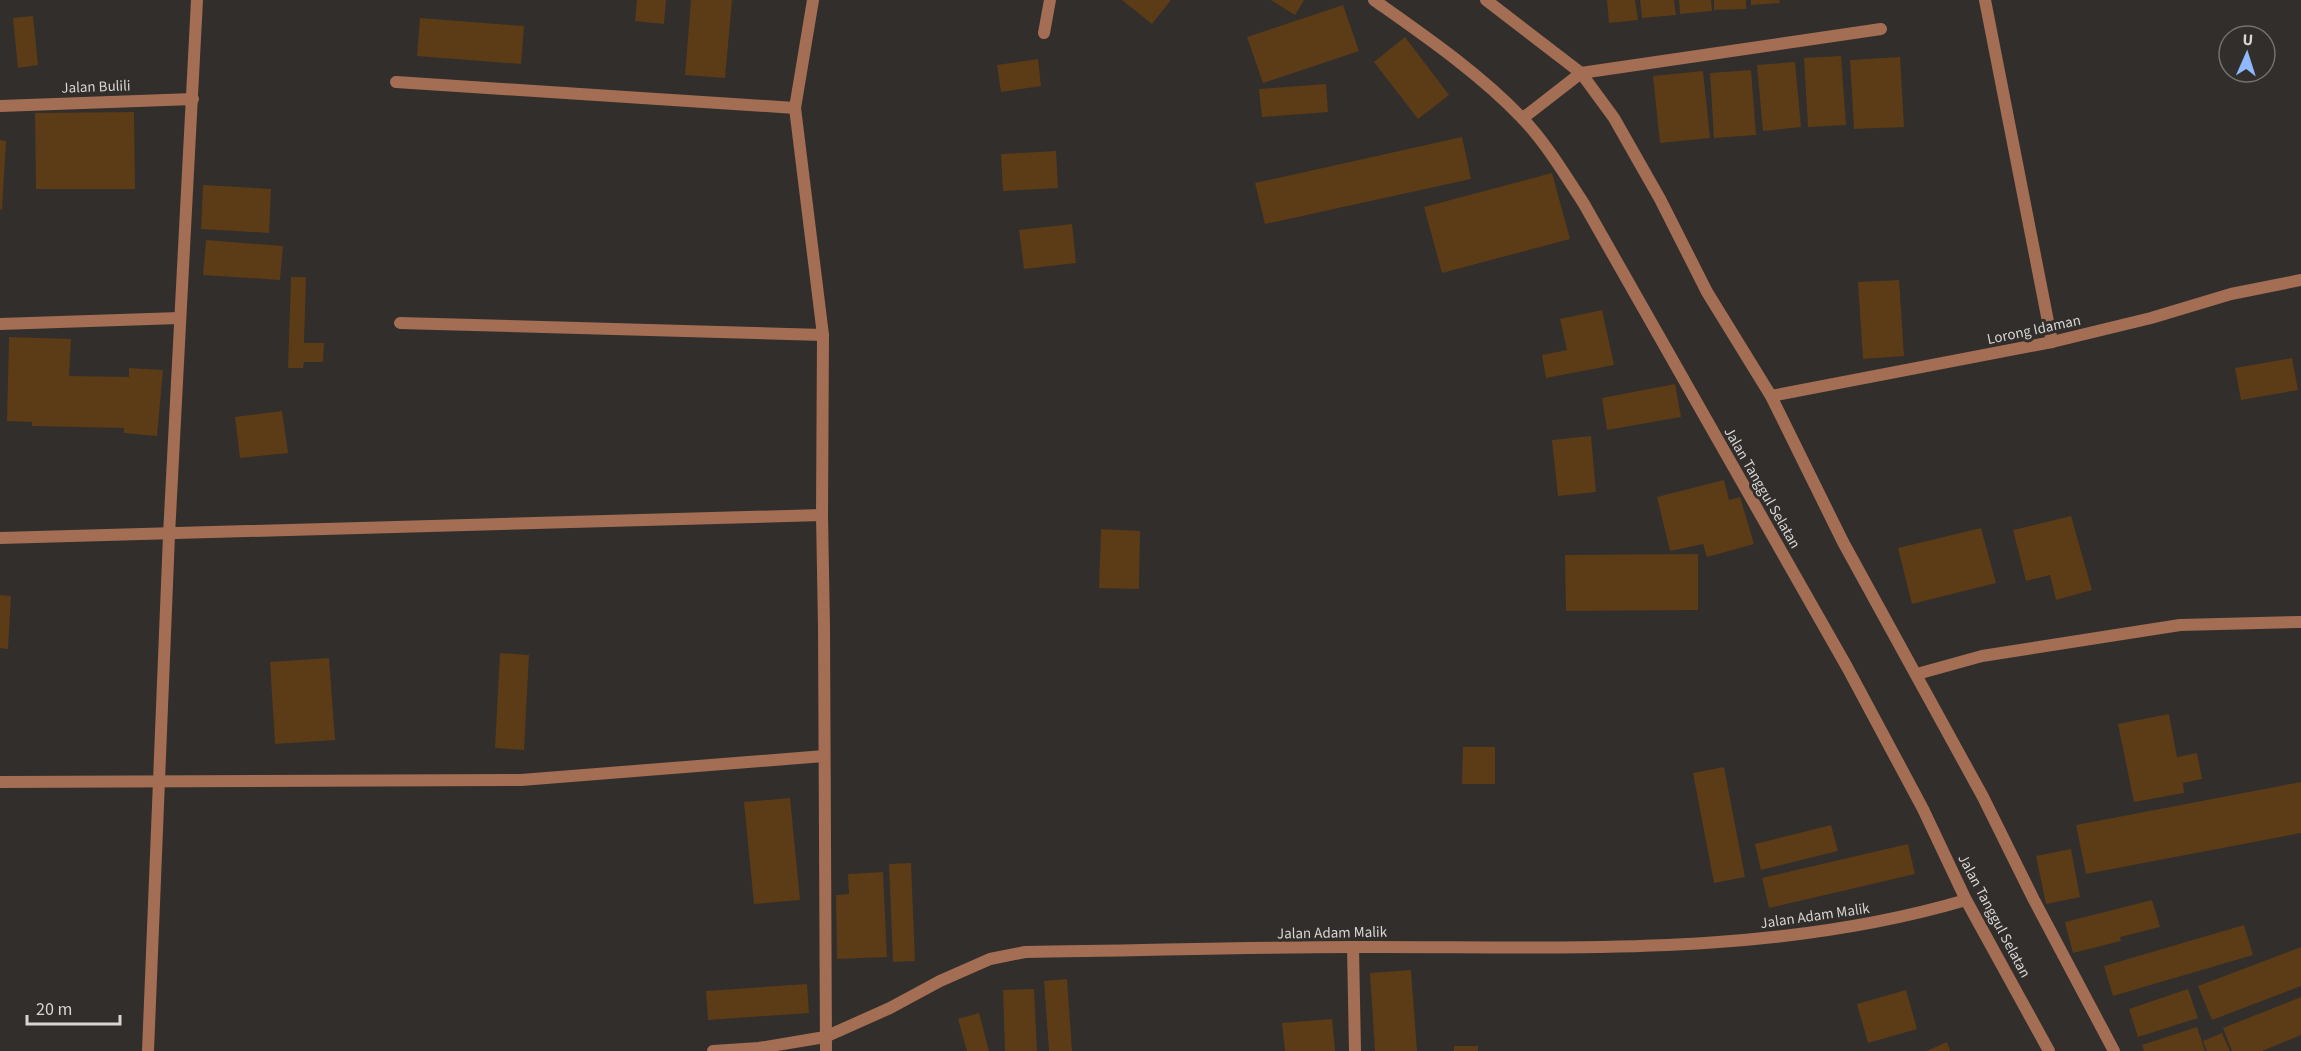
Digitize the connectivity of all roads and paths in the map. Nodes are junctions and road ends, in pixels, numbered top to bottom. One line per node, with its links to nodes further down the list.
1 (197, 0): 11 (street)
2 (813, 0): 13 (street)
3 (1050, 0): 8 (street)
4 (1374, 0): 14 (street, Jalan Tanggul Selatan)
5 (1486, 0): 9 (street)
6 (1985, 0): 20 (street)
7 (1881, 29): 9 (street)
8 (1044, 33)
9 (1581, 73): 14 (street); 21 (street)
10 (396, 82): 13 (street)
11 (193, 99): 12 (street, Jalan Bulili); 16 (street)
12 (0, 106)
13 (795, 108): 19 (street)
14 (1523, 118): 30 (street, Jalan Tanggul Selatan)
15 (2301, 280): 20 (street, Lorong Idaman)
16 (179, 318): 18 (street); 23 (street)
17 (400, 323): 19 (street)
18 (0, 324)
19 (823, 335): 22 (street)
20 (2052, 342): 21 (street, Lorong Idaman)
21 (1771, 396): 26 (street)
22 (822, 515): 23 (street); 27 (street)
23 (169, 535): 24 (street); 29 (street)
24 (0, 538)
25 (2301, 622): 26 (street)
26 (1917, 674): 38 (street)
27 (824, 756): 29 (street); 32 (street)
28 (0, 782): 29 (street)
29 (160, 782): 33 (street)
30 (1966, 900): 31 (street, Jalan Adam Malik); 37 (street, Jalan Tanggul Selatan)
31 (1353, 947): 32 (street, Jalan Adam Malik); 36 (street)
32 (825, 1037): 34 (street, Jalan Adam Malik); 35 (street)
33 (148, 1051)
34 (713, 1051)
35 (825, 1051)
36 (1355, 1051)
37 (2049, 1051)
38 (2114, 1051)

